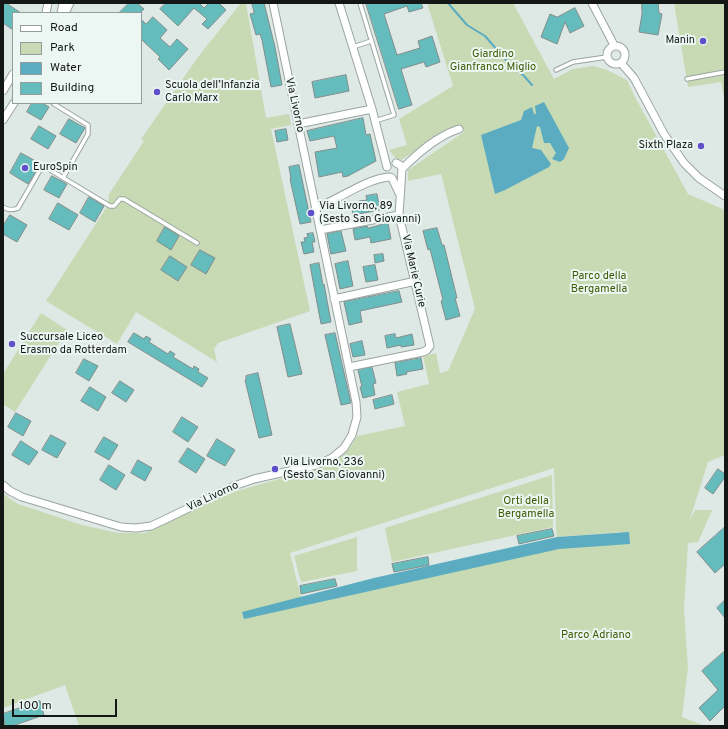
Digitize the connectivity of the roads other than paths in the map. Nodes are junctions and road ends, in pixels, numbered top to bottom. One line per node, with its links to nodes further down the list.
1 (273, 3): 20 (street, Via Livorno)
2 (339, 3): 7 (street)
3 (360, 3): 5 (lane)
4 (592, 3): 6 (street)
5 (371, 41): 7 (lane); 19 (lane)
6 (614, 45): 8 (street); 9 (street)
7 (353, 47): 17 (street)
8 (607, 57): 9 (street); 10 (lane)
9 (621, 63): 31 (street)
10 (556, 70)
11 (725, 72): 13 (lane)
12 (12, 76): 14 (street)
13 (687, 78)
14 (3, 91)
15 (13, 104): 18 (street)
16 (54, 104): 28 (lane)
17 (372, 109): 19 (street); 20 (street)
18 (3, 120)
19 (375, 121): 22 (street)
20 (298, 124): 33 (street, Via Livorno)
21 (459, 129): 23 (street)
22 (382, 146): 24 (street); 25 (street)
23 (416, 156): 24 (street); 26 (street)
24 (396, 162): 25 (street); 26 (street)
25 (387, 168): 27 (street); 29 (street)
26 (402, 171): 27 (street); 30 (street, Via Marie Curie)
27 (391, 177): 29 (street); 30 (street, Via Marie Curie)
28 (63, 178): 32 (lane); 36 (lane)
29 (378, 178): 33 (street)
30 (400, 195): 34 (street, Via Marie Curie)
31 (725, 196)
32 (3, 207)
33 (316, 208): 35 (street, Via Livorno)
34 (399, 214): 35 (street); 37 (street, Via Marie Curie)
35 (320, 230): 38 (street, Via Livorno)
36 (197, 242)
37 (416, 281): 38 (street); 39 (street, Via Marie Curie)
38 (334, 299): 39 (street, Via Livorno)
39 (349, 368): 40 (street, Via Livorno)
40 (3, 484)

